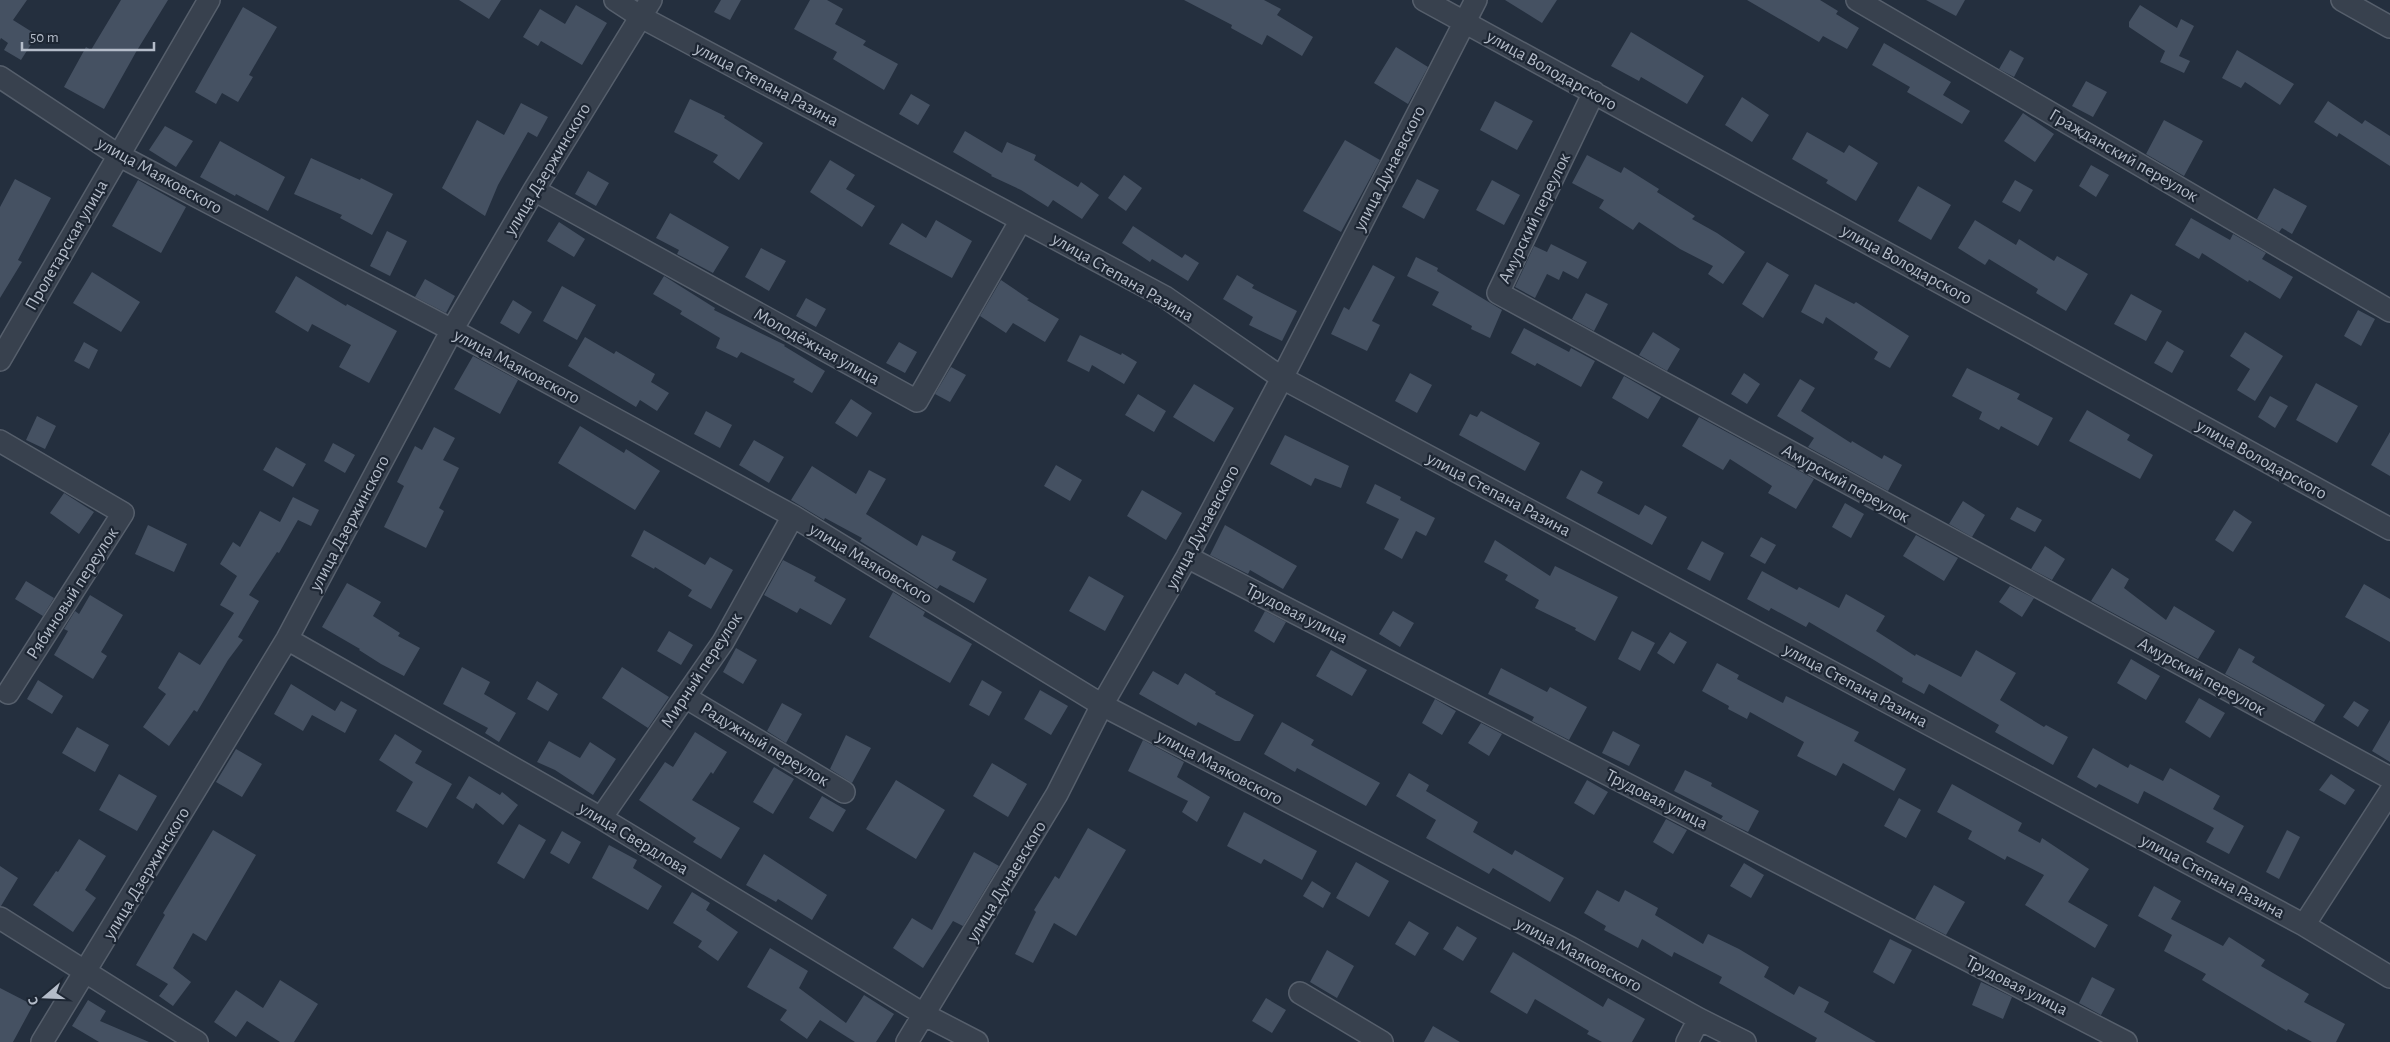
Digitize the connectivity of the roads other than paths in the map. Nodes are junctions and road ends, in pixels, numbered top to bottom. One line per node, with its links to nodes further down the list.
1 (209, 0): 12 (street, Пролетарская улица)
2 (615, 0): 7 (street, улица Степана Разина)
3 (1424, 0): 8 (street, улица Володарского)
4 (1476, 0): 8 (street, улица Дунаевского)
5 (1857, 0): 15 (street, Гражданский переулок)
6 (2342, 0): 9 (street)
7 (646, 8): 13 (street, улица Дзержинского); 14 (street, улица Степана Разина)
8 (1464, 22): 11 (street, улица Володарского); 18 (street, улица Дунаевского)
9 (2390, 26)
10 (0, 77): 12 (street, улица Маяковского)
11 (1594, 92): 21 (street, улица Володарского); 27 (street, Амурский переулок)
12 (118, 155): 16 (street, улица Маяковского); 17 (street, Пролетарская улица)
13 (534, 190): 14 (street, Молодёжная улица); 16 (street, улица Дзержинского)
14 (1021, 220): 18 (street, улица Степана Разина)
15 (2390, 311)
16 (452, 330): 20 (street, улица Маяковского); 23 (street, улица Дзержинского)
17 (0, 360)
18 (1282, 378): 22 (street, улица Дунаевского); 32 (street, улица Степана Разина)
19 (0, 441): 24 (street, Рябиновый переулок)
20 (793, 516): 25 (street, Мирный переулок); 26 (street, улица Маяковского)
21 (2390, 529)
22 (1187, 556): 26 (street, улица Дунаевского); 45 (street, Трудовая улица)
23 (287, 640): 30 (street, улица Свердлова); 33 (street, улица Дзержинского)
24 (8, 692)
25 (685, 697): 28 (street, Радужный переулок); 30 (street, Мирный переулок)
26 (1102, 705): 36 (street, улица Дунаевского); 37 (street, улица Маяковского)
27 (2390, 778)
28 (844, 792)
29 (2390, 792): 32 (street)
30 (600, 818): 36 (street, улица Свердлова)
31 (0, 918): 33 (street)
32 (2304, 925): 34 (street, улица Степана Разина)
33 (86, 972): 38 (street, улица Дзержинского); 39 (street)
34 (2390, 977)
35 (1300, 993): 42 (street)
36 (925, 1015): 40 (street, улица Дунаевского); 41 (street, улица Свердлова)
37 (1699, 1019): 43 (street); 44 (street, улица Маяковского)
38 (42, 1042)
39 (197, 1042)
40 (907, 1042)
41 (977, 1042)
42 (1382, 1042)
43 (1686, 1042)
44 (1746, 1042)
45 (2126, 1042)

